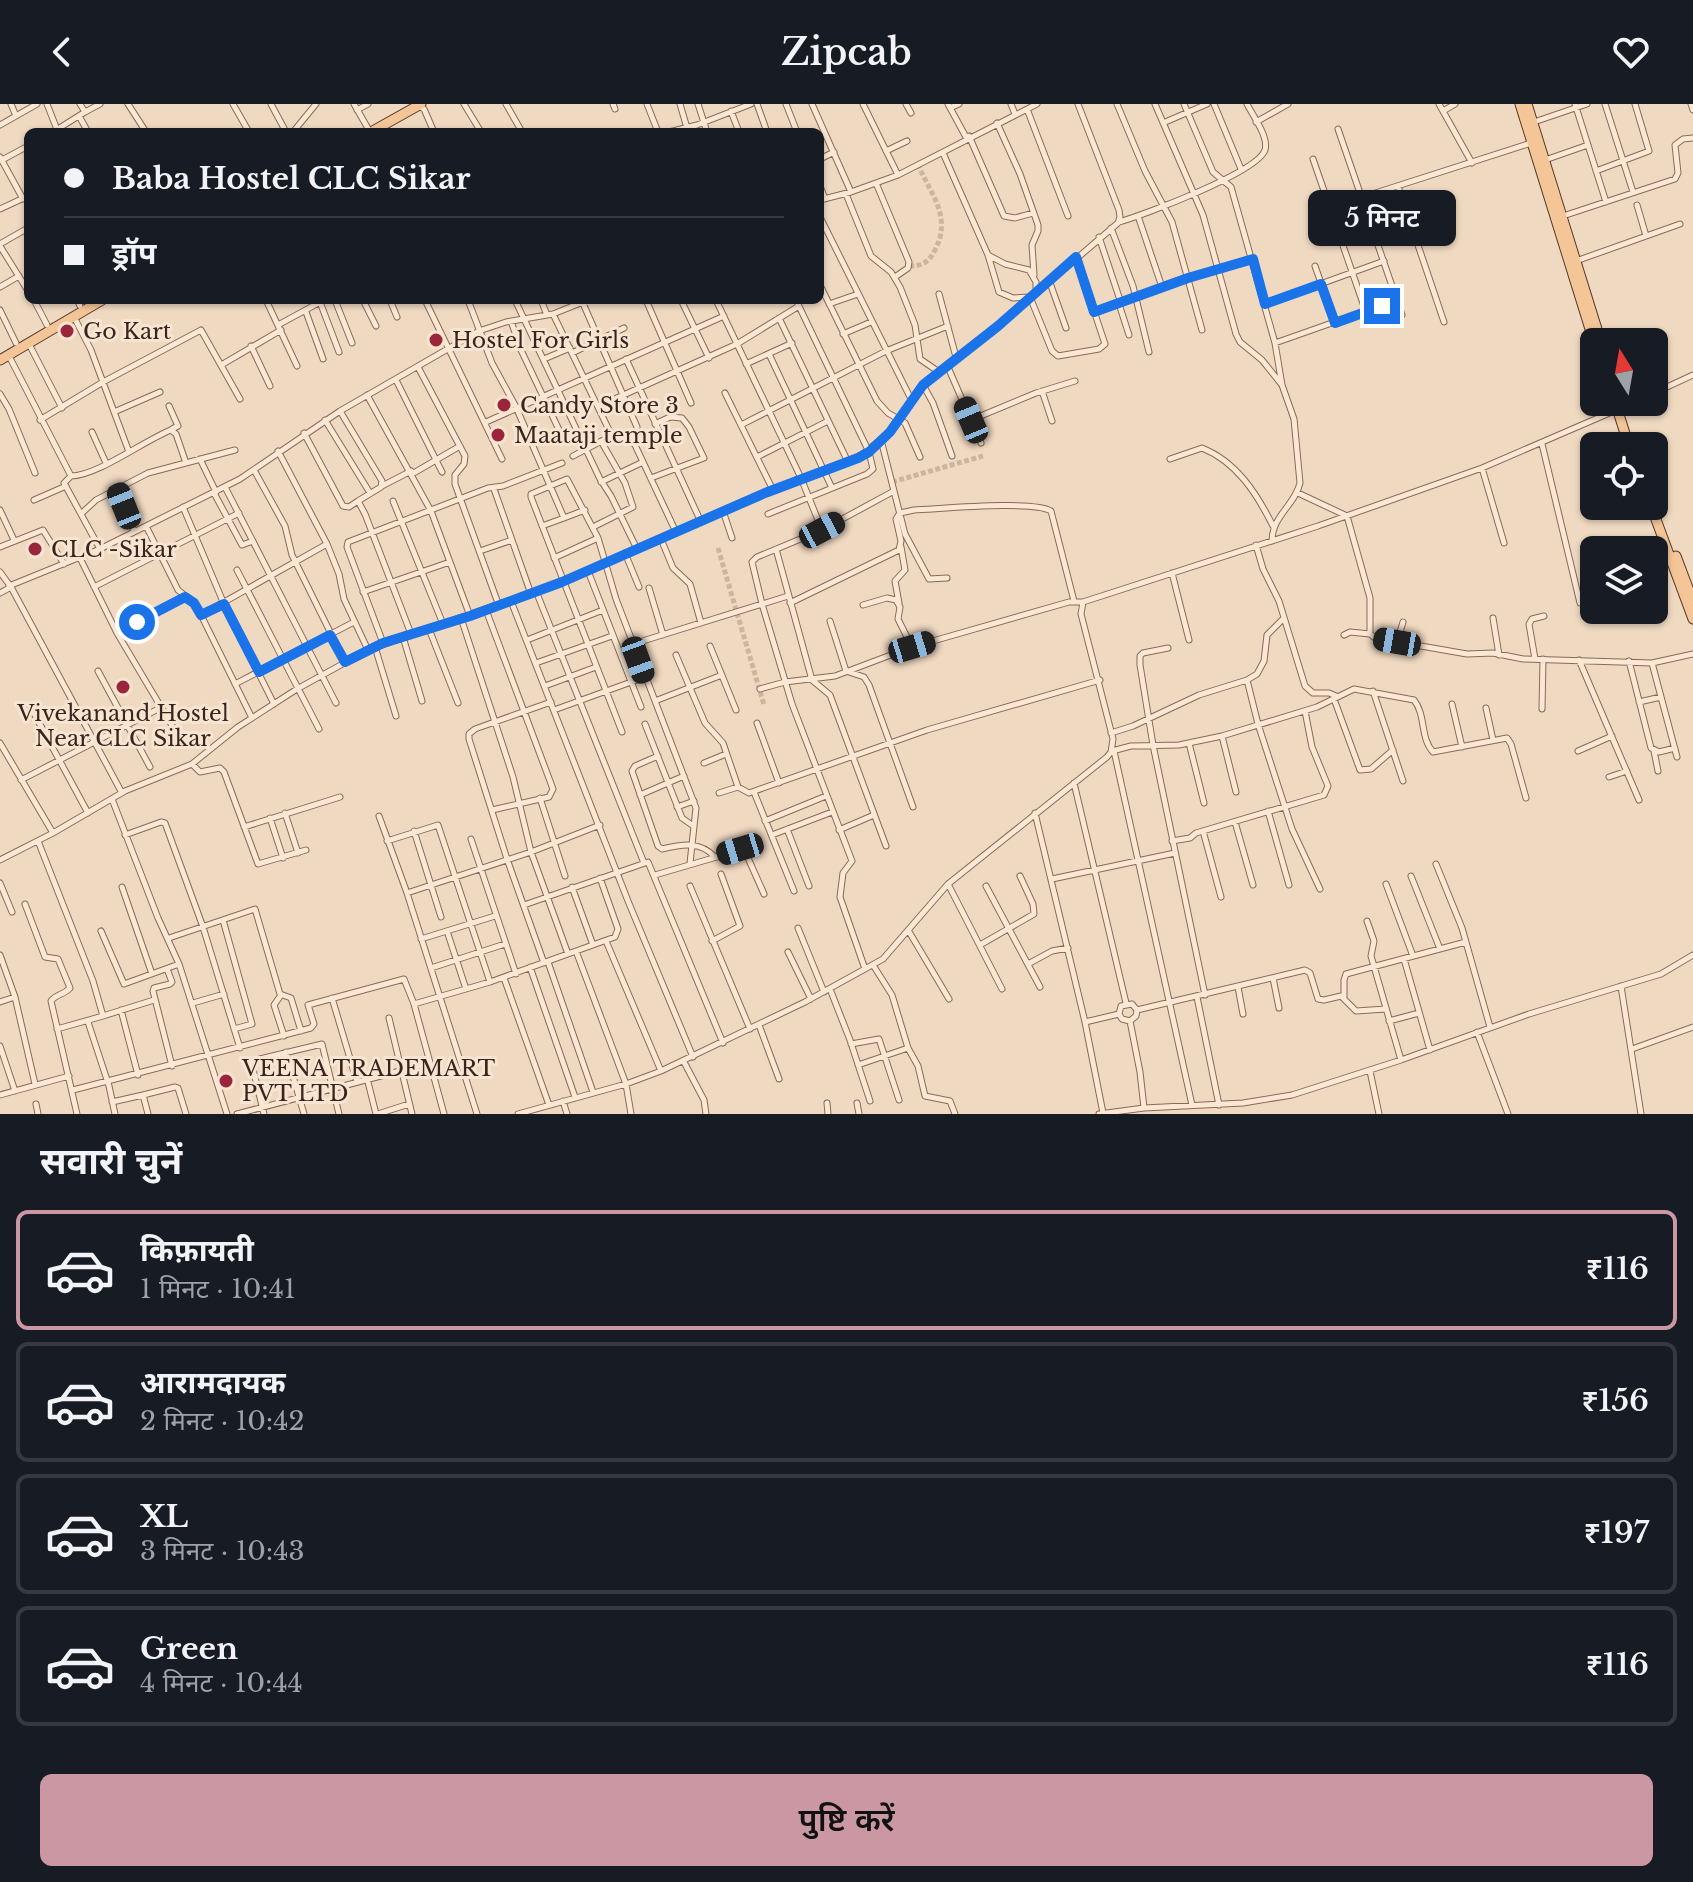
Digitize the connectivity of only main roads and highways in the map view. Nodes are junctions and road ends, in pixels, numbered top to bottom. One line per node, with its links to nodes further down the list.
1 (1520, 104): 8 (main road)
2 (1527, 104): 9 (main road)
3 (423, 105): 4 (main road); 5 (main road)
4 (378, 128)
5 (389, 128)
6 (77, 304): 10 (main road)
7 (95, 304): 10 (main road)
8 (1590, 328)
9 (1597, 328)
10 (3, 356)
11 (1656, 520): 14 (main road)
12 (1663, 520): 13 (main road)
13 (1693, 601)
14 (1693, 619)

